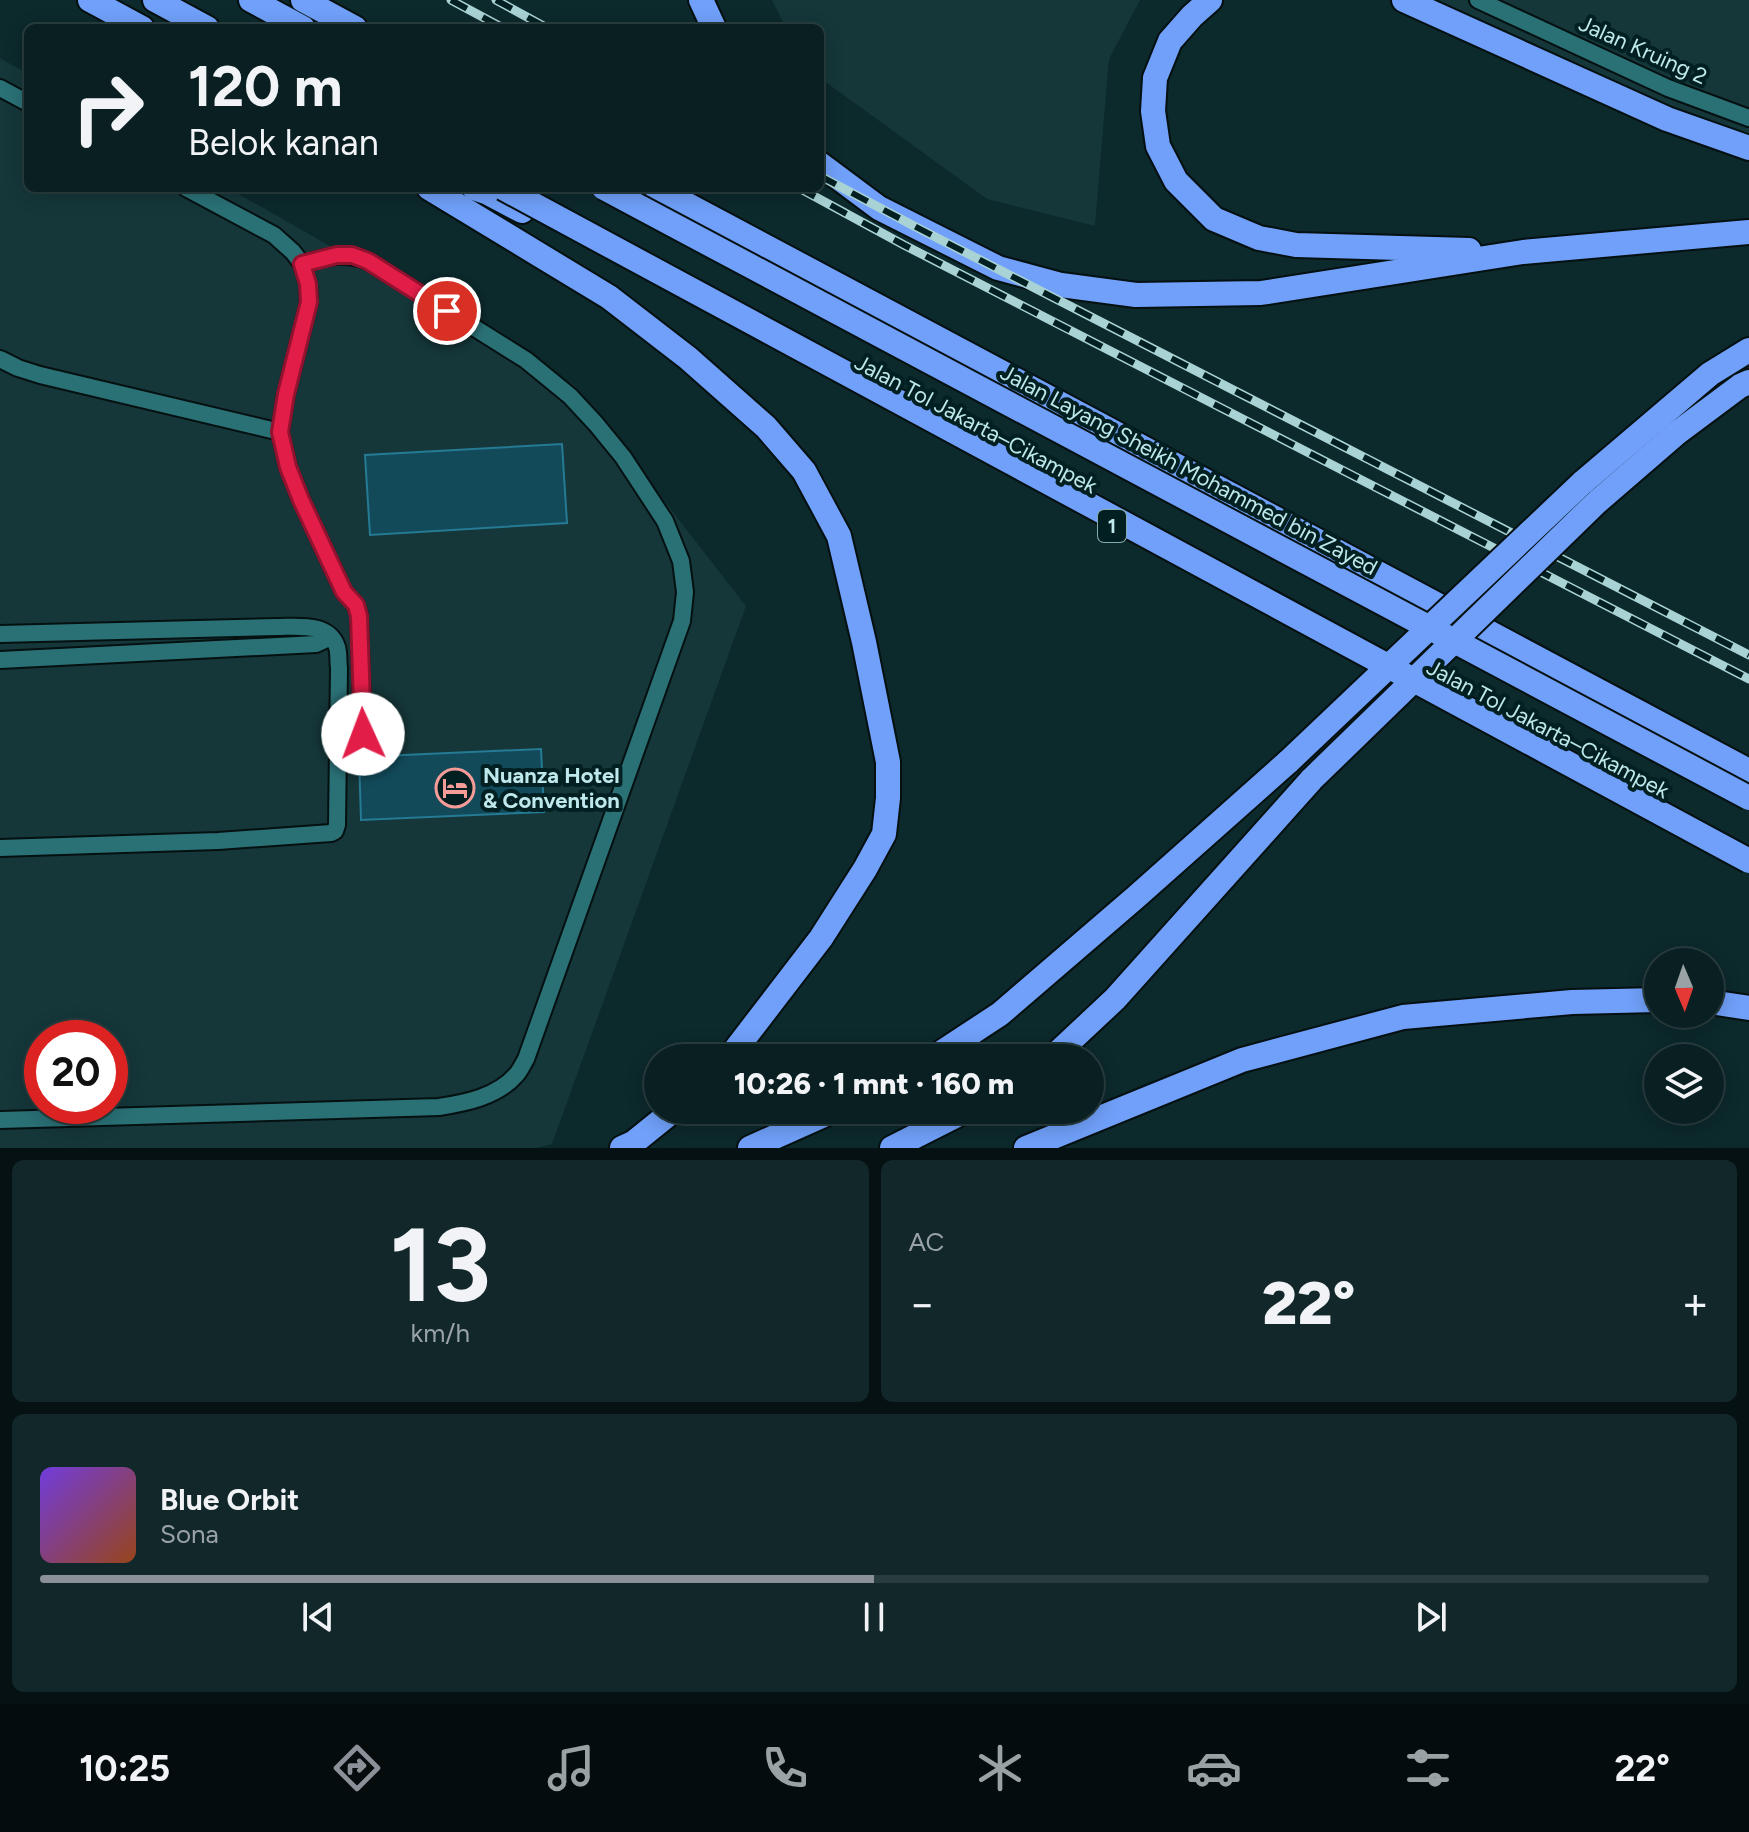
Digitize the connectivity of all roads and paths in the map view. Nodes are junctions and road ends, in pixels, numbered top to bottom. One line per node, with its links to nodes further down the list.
1 (90, 0): 9 (highway)
2 (155, 0): 10 (highway)
3 (251, 0): 11 (highway)
4 (303, 0): 12 (highway)
5 (701, 0): 13 (highway)
6 (1210, 0): 26 (highway)
7 (1404, 0): 17 (highway)
8 (1478, 0): 16 (lane, Jalan Kruing 2)
9 (135, 24)
10 (200, 24)
11 (296, 24)
12 (348, 24)
13 (712, 24)
14 (0, 88): 15 (lane)
15 (24, 101)
16 (1749, 118)
17 (1749, 148)
18 (824, 167): 26 (highway)
19 (193, 192): 27 (lane)
20 (436, 192): 45 (highway)
21 (486, 192): 41 (highway, Jalan Tol Jakarta–Cikampek / 1)
22 (510, 192): 41 (highway, 1, bridge)
23 (612, 192): 39 (highway, Jalan Layang Sheikh Mohammed bin Zayed, bridge)
24 (663, 192): 38 (highway)
25 (1749, 232): 26 (highway)
26 (1523, 252)
27 (302, 264): 31 (lane); 48 (lane)
28 (1749, 350): 46 (highway, bridge)
29 (0, 359): 31 (lane)
30 (1749, 382): 47 (highway, bridge)
31 (280, 432): 37 (lane)
32 (34, 633): 33 (lane); 34 (lane); 35 (lane)
33 (0, 634)
34 (331, 637): 35 (lane); 40 (lane)
35 (33, 659): 36 (lane)
36 (0, 660)
37 (363, 734)
38 (1749, 771)
39 (1749, 798)
40 (0, 848)
41 (1749, 864)
42 (1644, 1000): 55 (highway)
43 (1724, 1004): 44 (highway)
44 (1749, 1008)
45 (740, 1044)
46 (954, 1044)
47 (1067, 1044)
48 (0, 1120)
49 (657, 1124): 52 (highway)
50 (804, 1124): 53 (highway)
51 (939, 1124): 54 (highway)
52 (622, 1148)
53 (750, 1148)
54 (892, 1148)
55 (1026, 1148)

